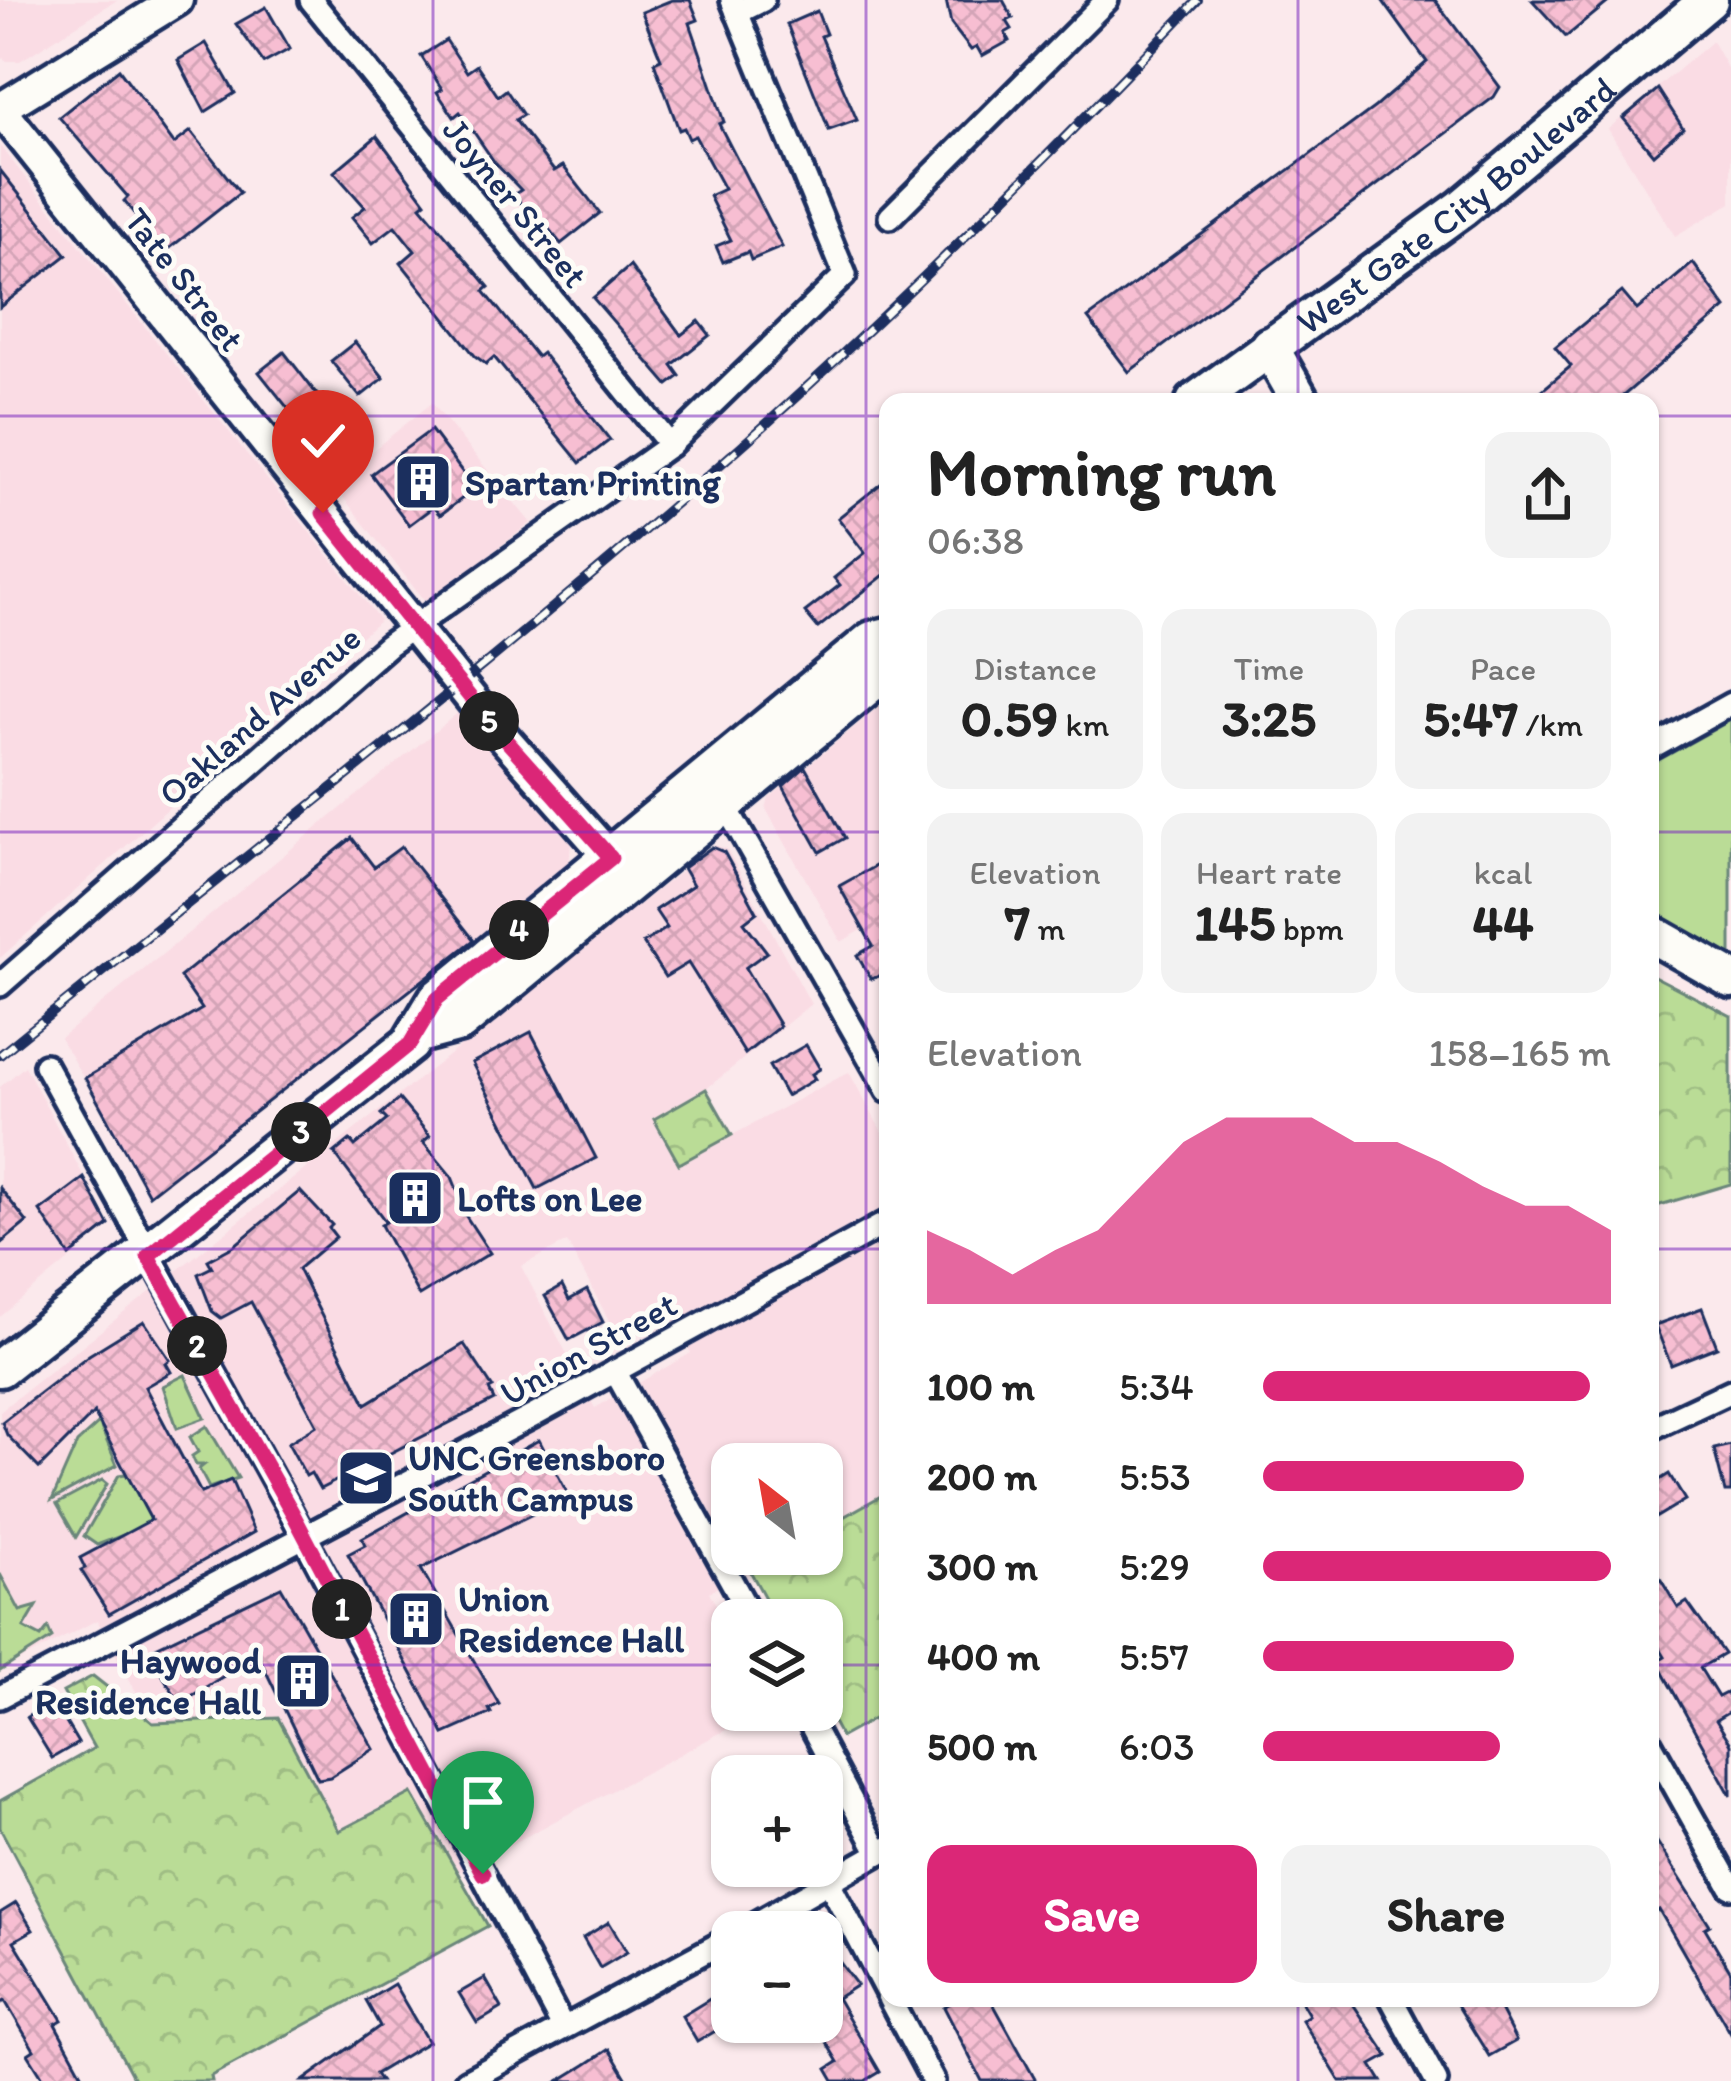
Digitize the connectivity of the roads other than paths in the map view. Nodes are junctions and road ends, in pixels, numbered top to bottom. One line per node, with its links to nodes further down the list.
1 (177, 0): 7 (street)
2 (311, 0): 12 (street, Joyner Street)
3 (763, 0): 5 (street)
4 (1106, 0): 8 (street)
5 (735, 6): 12 (street, Oakland Avenue)
6 (1689, 6): 9 (main road, West Gate City Boulevard)
7 (0, 109): 13 (street, Tate Street)
8 (890, 217)
9 (1268, 346): 10 (main road, West Gate City Boulevard); 11 (main road)
10 (1207, 393)
11 (1296, 393)
12 (670, 445): 13 (street, Oakland Avenue)
13 (417, 624): 19 (street, Tate Street); 22 (street, Oakland Avenue)
14 (879, 638): 18 (main road)
15 (879, 676): 18 (main road)
16 (1731, 704): 17 (street)
17 (1659, 744)
18 (718, 792): 19 (main road); 25 (street)
19 (622, 871): 27 (main road)
20 (1659, 937): 23 (main road)
21 (0, 952): 22 (street)
22 (8, 979)
23 (1731, 979)
24 (45, 1065): 27 (street)
25 (879, 1074)
26 (879, 1227): 29 (street, Union Street)
27 (148, 1256): 28 (main road); 32 (street)
28 (0, 1368)
29 (615, 1371): 32 (street, Union Street); 33 (street)
30 (1731, 1390): 31 (street)
31 (1659, 1425)
32 (303, 1534): 34 (street, Union Street); 48 (street)
33 (741, 1599)
34 (0, 1696)
35 (814, 1731): 37 (street)
36 (1659, 1758): 42 (street)
37 (879, 1844)
38 (879, 1853): 39 (street)
39 (843, 1876)
40 (824, 1887): 43 (street)
41 (832, 1887): 45 (street)
42 (1731, 1887)
43 (780, 1911)
44 (711, 1947): 48 (street)
45 (879, 1977)
46 (895, 2007): 50 (street)
47 (1396, 2007): 51 (street)
48 (563, 2027): 49 (street)
49 (466, 2081)
50 (933, 2081)
51 (1436, 2081)

